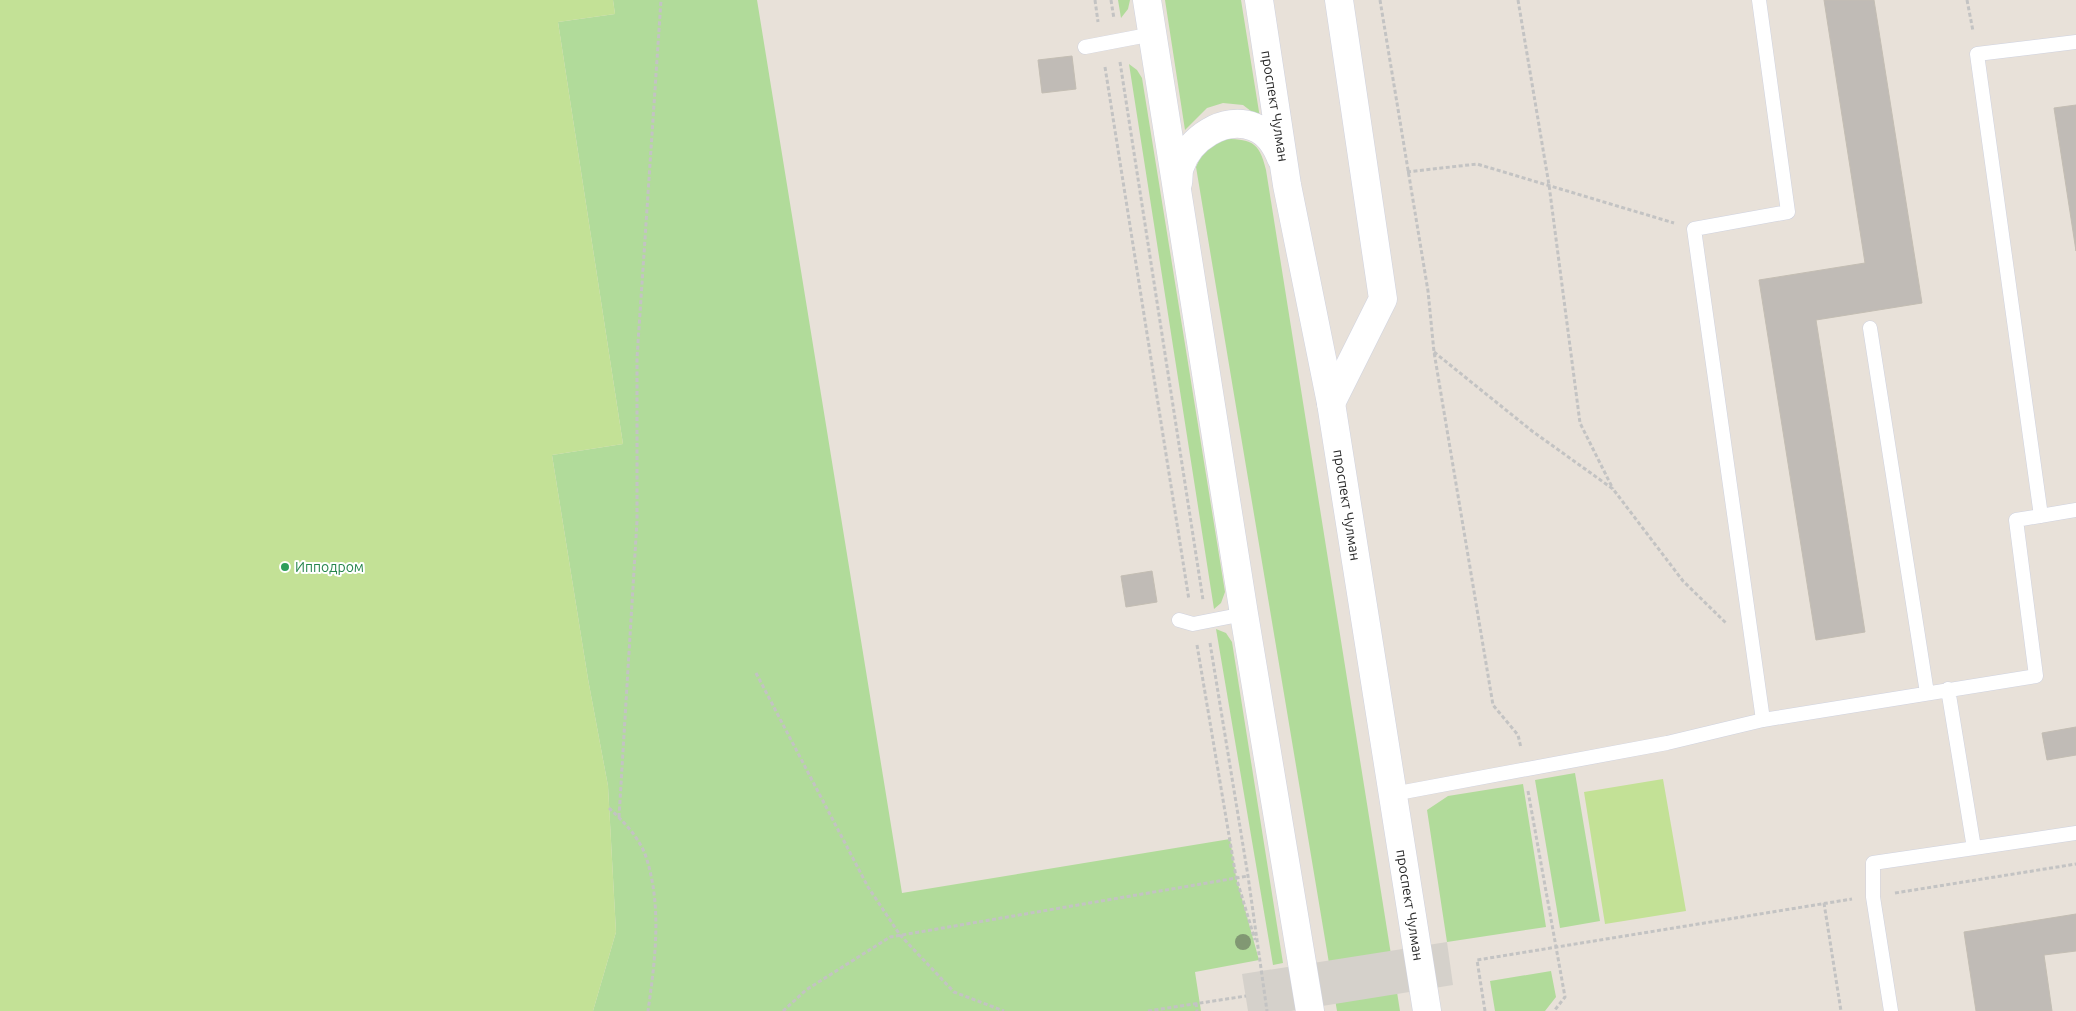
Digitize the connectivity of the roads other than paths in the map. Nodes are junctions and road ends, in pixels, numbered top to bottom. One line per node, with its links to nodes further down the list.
1 (1147, 0): 5 (main road)
2 (1259, 0): 8 (main road, проспект Чулман)
3 (1339, 0): 11 (main road)
4 (1759, 0): 18 (lane)
5 (1152, 34): 7 (lane); 9 (main road)
6 (2076, 42): 13 (lane)
7 (1085, 47)
8 (1284, 164): 9 (main road); 11 (main road, проспект Чулман)
9 (1177, 191): 14 (main road)
10 (1870, 328): 17 (lane)
11 (1330, 403): 19 (main road, проспект Чулман)
12 (2076, 510): 13 (lane)
13 (2041, 516): 16 (lane)
14 (1244, 614): 15 (lane); 22 (main road)
15 (1179, 620)
16 (1948, 690): 17 (lane); 21 (lane)
17 (1927, 693): 18 (lane)
18 (1763, 720): 19 (lane)
19 (1393, 794): 23 (main road, проспект Чулман)
20 (2076, 834): 21 (lane)
21 (1974, 848): 24 (lane)
22 (1310, 1011)
23 (1427, 1011)
24 (1892, 1011)

